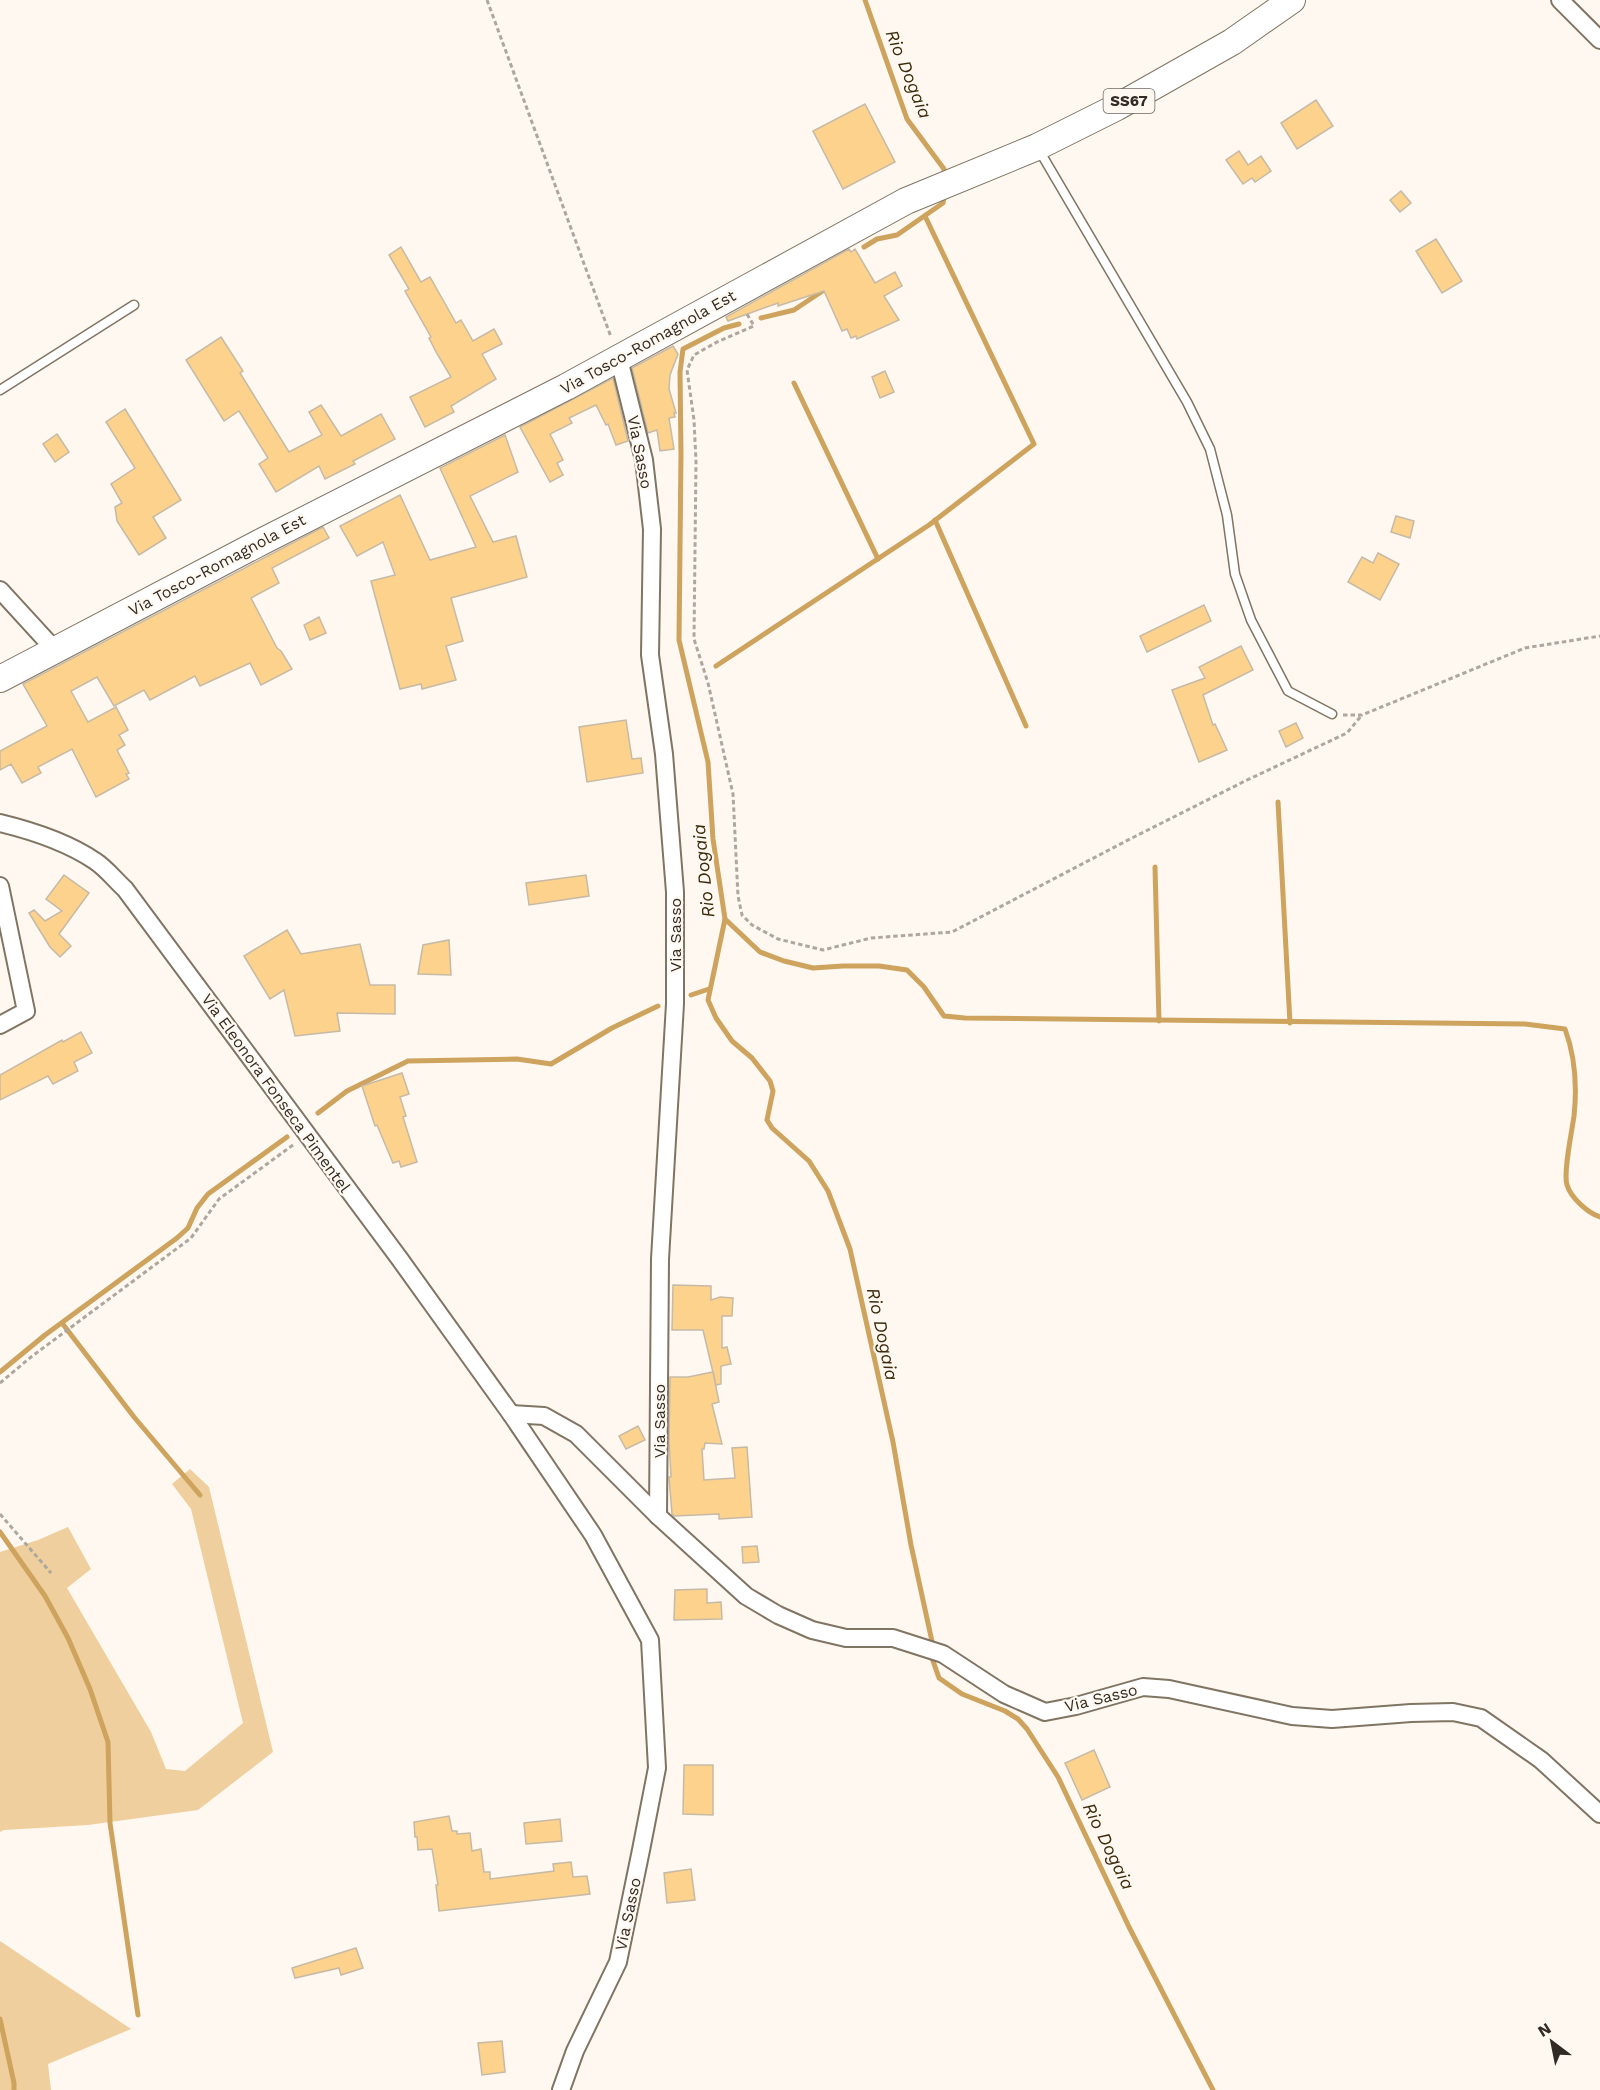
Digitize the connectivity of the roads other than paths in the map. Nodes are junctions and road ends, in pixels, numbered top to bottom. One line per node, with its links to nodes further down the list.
1 (1292, 0): 4 (main road, Via Tosco-Romagnola Est / SS67)
2 (1560, 0): 3 (street)
3 (1600, 40)
4 (1037, 147): 6 (main road, Via Tosco-Romagnola Est / SS67); 11 (lane)
5 (134, 305): 7 (lane)
6 (619, 359): 9 (main road, Via Tosco-Romagnola Est); 16 (street, Via Sasso)
7 (0, 390)
8 (0, 590): 9 (street)
9 (55, 650): 10 (main road, Via Tosco-Romagnola Est)
10 (0, 679)
11 (1332, 714)
12 (0, 823): 15 (street, Via Eleonora Fonseca Pimentel)
13 (0, 886): 14 (street)
14 (0, 1025)
15 (511, 1414): 16 (street, Via Sasso); 18 (street, Via Sasso)
16 (658, 1516): 17 (street, Via Sasso)
17 (1600, 1814)
18 (561, 2090)

